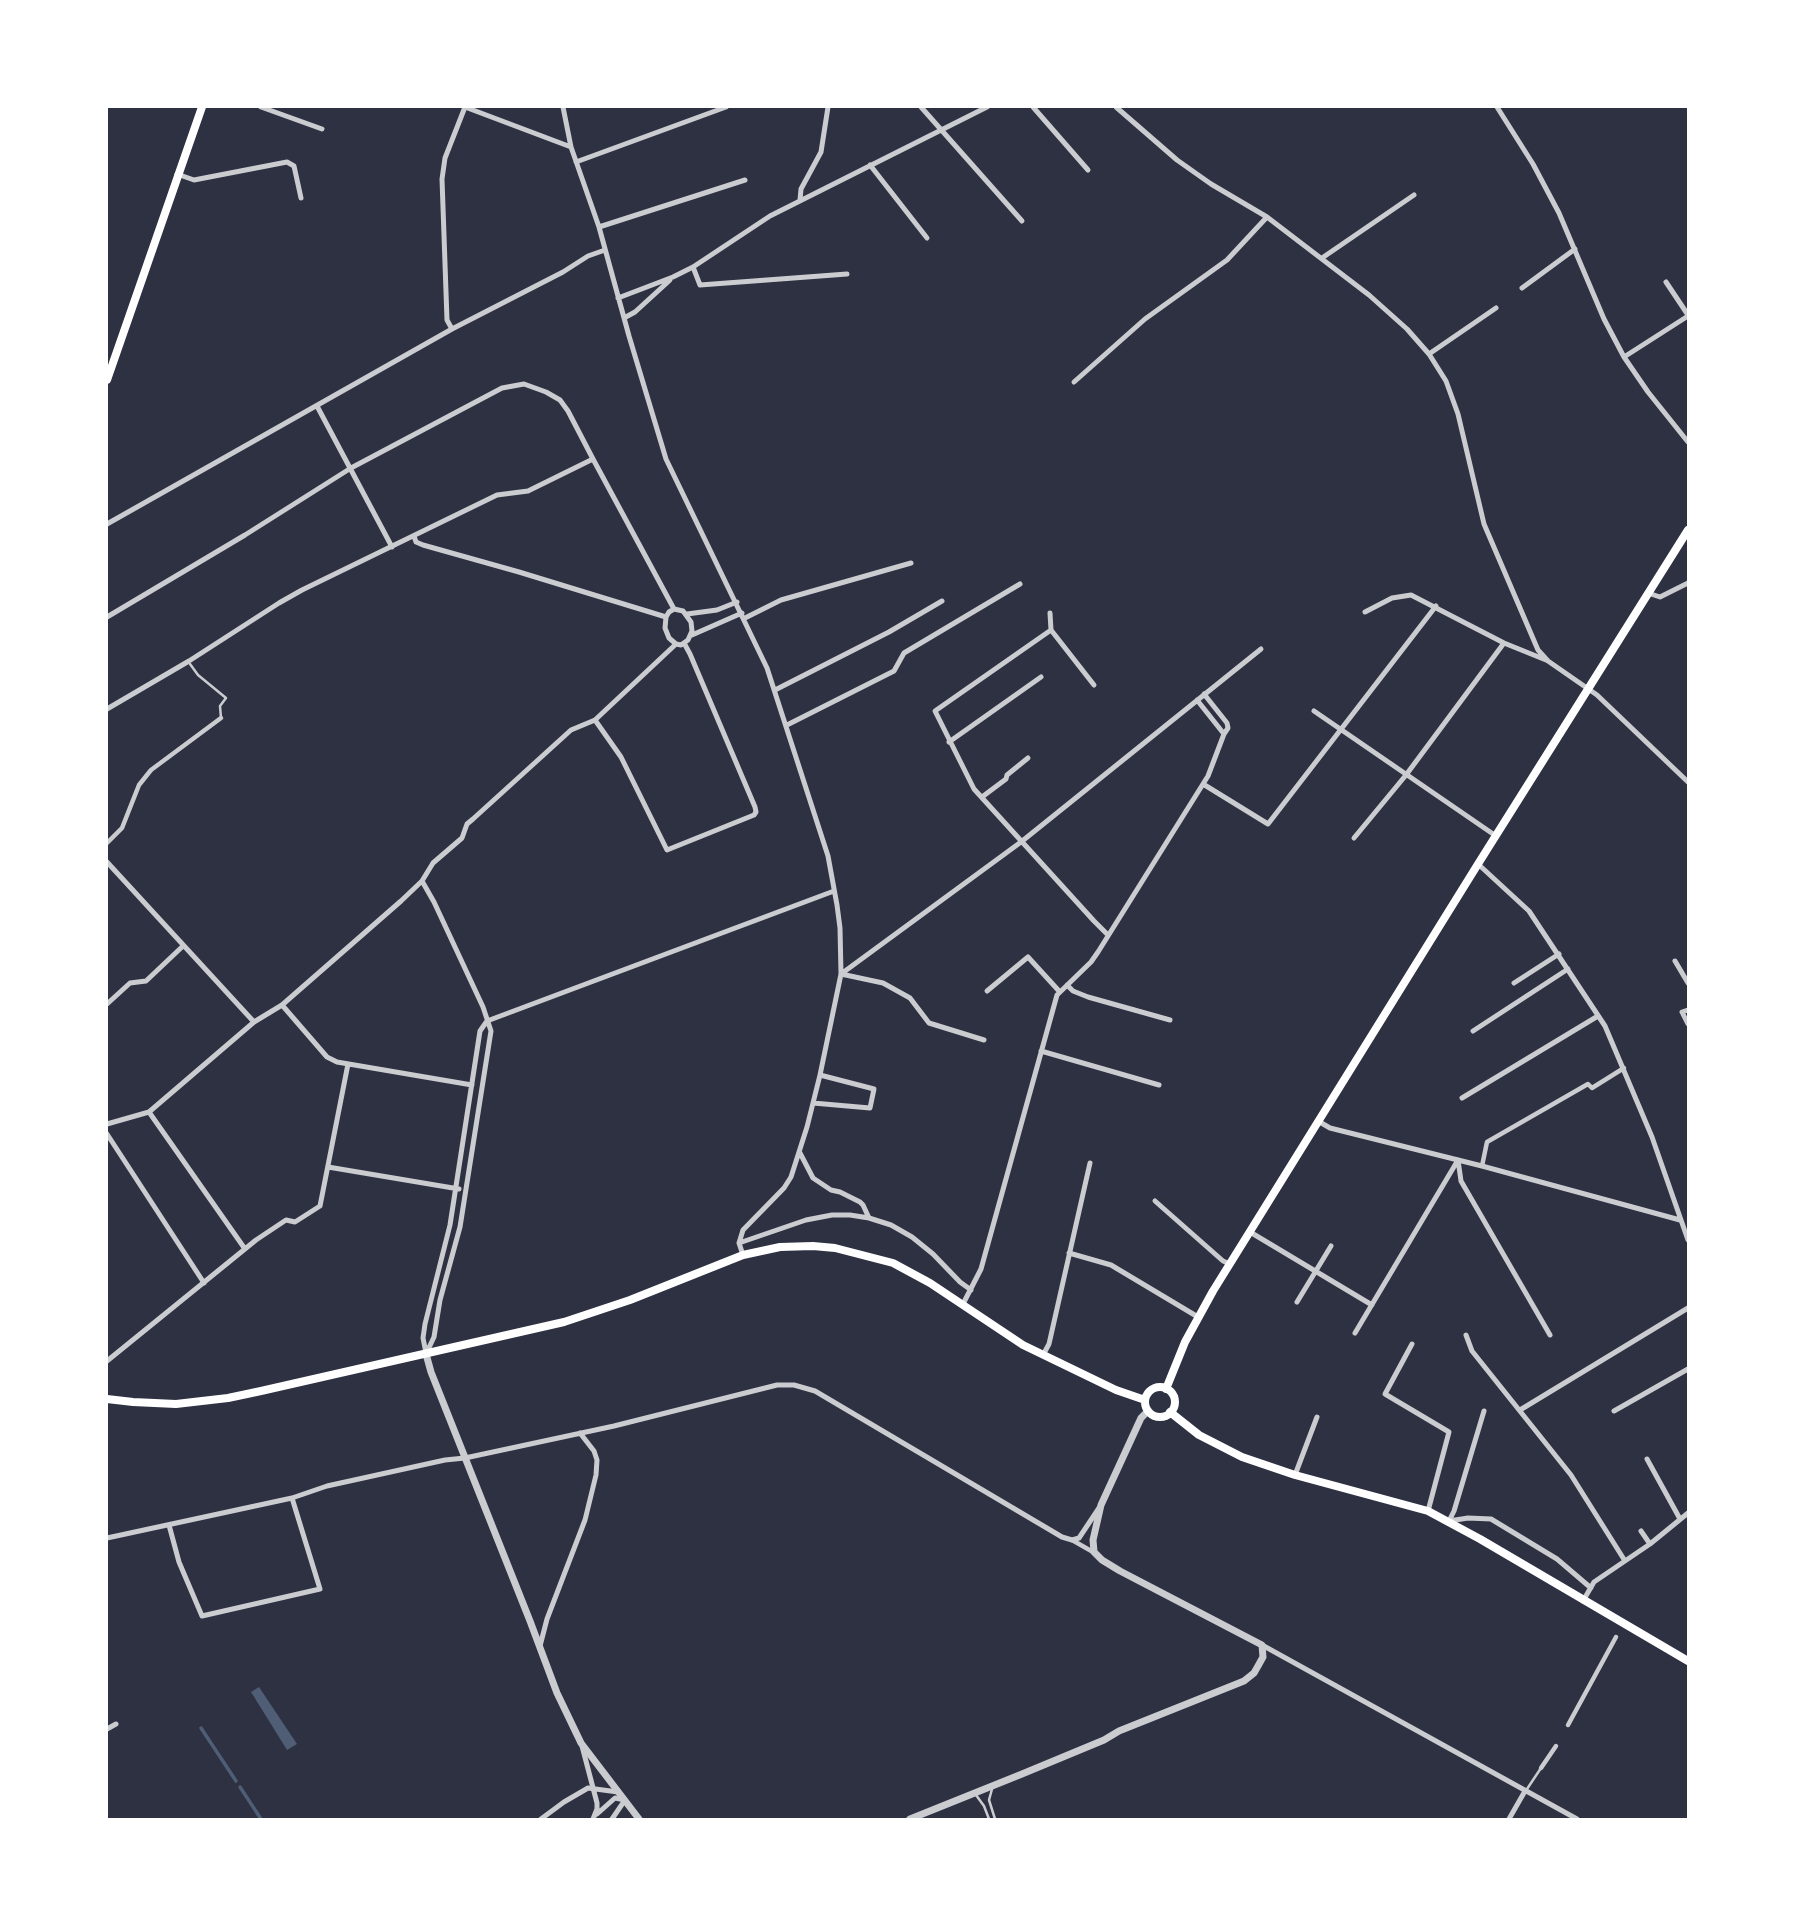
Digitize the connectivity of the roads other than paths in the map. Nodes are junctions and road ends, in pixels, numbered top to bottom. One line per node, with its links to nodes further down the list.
1 (202, 107): 18 (main road)
2 (261, 107): 12 (street)
3 (465, 107): 14 (street); 39 (street)
4 (563, 107): 14 (street)
5 (726, 107): 15 (street)
6 (828, 107): 22 (street)
7 (921, 107): 13 (street)
8 (987, 107): 13 (street)
9 (1033, 107): 17 (street)
10 (1116, 107): 23 (street)
11 (1497, 107): 27 (street)
12 (322, 129)
13 (940, 130): 16 (street); 24 (street)
14 (571, 146): 15 (street)
15 (576, 162): 25 (street)
16 (870, 165): 22 (street); 26 (street)
17 (1088, 170)
18 (177, 174): 21 (street); 42 (main road)
19 (746, 180): 25 (street)
20 (1414, 195): 29 (street)
21 (301, 198)
22 (800, 200): 30 (street)
23 (1267, 217): 29 (street); 43 (street)
24 (1022, 221)
25 (598, 227): 28 (street)
26 (927, 239)
27 (1575, 249): 34 (street); 41 (street)
28 (605, 250): 35 (street); 39 (street)
29 (1322, 258): 40 (street)
30 (692, 267): 31 (street); 32 (street)
31 (847, 274)
32 (673, 277): 35 (street); 38 (street)
33 (1666, 282): 37 (street)
34 (1522, 288)
35 (618, 298): 38 (street)
36 (1496, 308): 40 (street)
37 (1688, 316): 41 (street)
38 (624, 318): 57 (street)
39 (452, 329): 44 (street)
40 (1429, 354): 72 (street)
41 (1624, 357): 45 (street)
42 (107, 380)
43 (1074, 382)
44 (317, 406): 47 (street); 48 (street)
45 (1688, 442)
46 (593, 459): 47 (street); 50 (street); 59 (street)
47 (351, 468): 51 (street); 64 (street)
48 (107, 524)
49 (1688, 530): 55 (main road)
50 (414, 536): 51 (street); 65 (street)
51 (392, 547): 80 (street)
52 (911, 564): 63 (street)
53 (1688, 583): 55 (street)
54 (1020, 584): 84 (street)
55 (1648, 593): 76 (main road)
56 (942, 601): 77 (street)
57 (737, 602): 62 (street); 63 (street)
58 (1436, 606): 60 (street); 69 (street); 85 (street)
59 (674, 609): 62 (street); 65 (street)
60 (1364, 612)
61 (1050, 613): 66 (street)
62 (687, 614): 67 (street)
63 (743, 615): 67 (street); 77 (street)
64 (107, 617)
65 (666, 617): 70 (street)
66 (1051, 630): 75 (street); 87 (street)
67 (692, 635): 68 (street)
68 (684, 643): 70 (street); 83 (street)
69 (1504, 643): 72 (street); 89 (street)
70 (676, 644): 83 (street)
71 (1261, 649): 78 (street)
72 (1548, 661): 76 (street)
73 (190, 664): 82 (lane)
74 (1041, 677): 87 (street)
75 (1094, 685)
76 (1589, 689): 90 (street); 93 (main road)
77 (775, 690): 84 (street)
78 (1204, 694): 79 (street); 86 (street)
79 (1197, 700): 86 (street); 95 (street)
80 (107, 709)
81 (1314, 711): 85 (street)
82 (221, 718): 96 (street)
83 (595, 720): 99 (street)
84 (787, 725): 100 (street)
85 (1339, 729): 89 (street); 91 (street)
86 (1224, 734): 91 (street)
87 (949, 742): 92 (street)
88 (1028, 758): 92 (street)
89 (1406, 775): 93 (street); 94 (street)
90 (1688, 782)
91 (1203, 784): 101 (street)
92 (982, 797): 95 (street)
93 (1496, 836): 98 (main road)
94 (1354, 838)
95 (1021, 842): 101 (street); 106 (street)
96 (107, 843)
97 (107, 862): 102 (street)
98 (1478, 864): 103 (street); 132 (main road)
99 (422, 881): 113 (street); 117 (street)
100 (834, 891): 106 (street); 117 (street)
101 (1108, 935): 109 (street)
102 (184, 946): 112 (street); 118 (street)
103 (1559, 954): 105 (street); 107 (street)
104 (1675, 961): 108 (street)
105 (1568, 969): 115 (street); 120 (street)
106 (841, 974): 121 (street); 125 (street)
107 (1514, 983)
108 (1688, 983)
109 (1067, 985): 111 (street); 116 (street)
110 (987, 991): 111 (street)
111 (1059, 991): 122 (street)
112 (107, 1004)
113 (282, 1004): 118 (street); 123 (street)
114 (1688, 1010): 119 (street)
115 (1598, 1017): 124 (street); 129 (street)
116 (1170, 1020)
117 (487, 1021): 126 (street); 128 (street)
118 (254, 1022): 131 (street)
119 (1688, 1024)
120 (1473, 1031)
121 (984, 1040)
122 (1041, 1051): 127 (street); 155 (street)
123 (348, 1064): 126 (street); 139 (street)
124 (1624, 1068): 138 (street); 144 (street)
125 (820, 1075): 130 (street); 130 (street)
126 (472, 1085): 128 (street); 140 (street)
127 (1159, 1085)
128 (482, 1086): 141 (street)
129 (1462, 1098)
130 (814, 1103): 135 (street)
131 (149, 1112): 133 (street); 149 (street)
132 (1318, 1121): 136 (street); 145 (main road)
133 (107, 1124)
134 (107, 1134): 154 (street)
135 (800, 1153): 143 (street); 147 (street)
136 (1458, 1160): 138 (street); 158 (street); 163 (street)
137 (1090, 1163): 150 (street)
138 (1482, 1166): 144 (street)
139 (328, 1167): 140 (street); 149 (street)
140 (456, 1188): 141 (street); 165 (street)
141 (465, 1189): 165 (street)
142 (1155, 1201): 152 (street)
143 (869, 1218): 147 (street); 155 (street)
144 (1680, 1220): 146 (street)
145 (1250, 1232): 152 (main road); 153 (street)
146 (1688, 1240)
147 (739, 1243): 151 (street)
148 (1331, 1246): 153 (street)
149 (245, 1250): 154 (street)
150 (1069, 1253): 160 (street); 166 (street)
151 (743, 1255): 157 (main road); 165 (main road)
152 (1230, 1264): 160 (main road)
153 (1315, 1271): 156 (street); 158 (street)
154 (204, 1283): 167 (street)
155 (971, 1290): 157 (street)
156 (1297, 1302)
157 (963, 1304): 166 (main road)
158 (1372, 1305): 161 (street)
159 (1688, 1308): 172 (street)
160 (1198, 1317): 169 (main road)
161 (1355, 1333)
162 (1466, 1335): 172 (street)
163 (1550, 1335)
164 (1412, 1344): 184 (street)
165 (426, 1354): 170 (main road); 179 (street)
166 (1043, 1355): 171 (main road)
167 (107, 1362)
168 (1688, 1369): 175 (street)
169 (1166, 1388): 171 (main road); 176 (main road)
170 (107, 1399)
171 (1145, 1400): 173 (main road)
172 (1520, 1410): 194 (street)
173 (1148, 1411): 176 (main road); 183 (street)
174 (1484, 1411): 187 (street)
175 (1614, 1411)
176 (1170, 1412): 181 (main road)
177 (1317, 1417): 181 (street)
178 (580, 1433): 179 (street); 191 (street); 199 (street)
179 (465, 1458): 182 (street); 199 (street)
180 (1647, 1460): 186 (street)
181 (1295, 1475): 184 (main road)
182 (292, 1498): 188 (street); 188 (street)
183 (1101, 1505): 191 (street); 193 (street)
184 (1428, 1511): 187 (main road)
185 (1688, 1513): 186 (street)
186 (1680, 1520): 192 (street)
187 (1449, 1521): 195 (street); 196 (main road)
188 (169, 1525): 190 (street)
189 (1641, 1531): 192 (street)
190 (107, 1538)
191 (1072, 1540): 193 (street)
192 (1650, 1544): 194 (street)
193 (1094, 1552): 198 (street)
194 (1625, 1562): 195 (street)
195 (1592, 1585): 196 (street)
196 (1583, 1601): 200 (main road)
197 (1616, 1637): 202 (street)
198 (1262, 1645): 207 (street); 209 (street)
199 (540, 1646): 204 (street)
200 (1688, 1661)
201 (116, 1724): 203 (street)
202 (1568, 1725)
203 (107, 1729)
204 (581, 1743): 208 (street); 210 (street)
205 (1556, 1746): 206 (street)
206 (1541, 1768): 209 (lane)
207 (993, 1786): 211 (street); 219 (lane)
208 (594, 1788): 210 (street); 213 (street); 214 (street)
209 (1525, 1791): 220 (street); 221 (street)
210 (618, 1792): 212 (street)
211 (973, 1794): 217 (street); 218 (lane)
212 (625, 1800): 214 (street); 215 (street); 216 (street)
213 (541, 1819)
214 (593, 1819)
215 (612, 1819)
216 (639, 1819)
217 (910, 1819)
218 (989, 1819)
219 (995, 1819)
220 (1509, 1819)
221 (1577, 1819)

